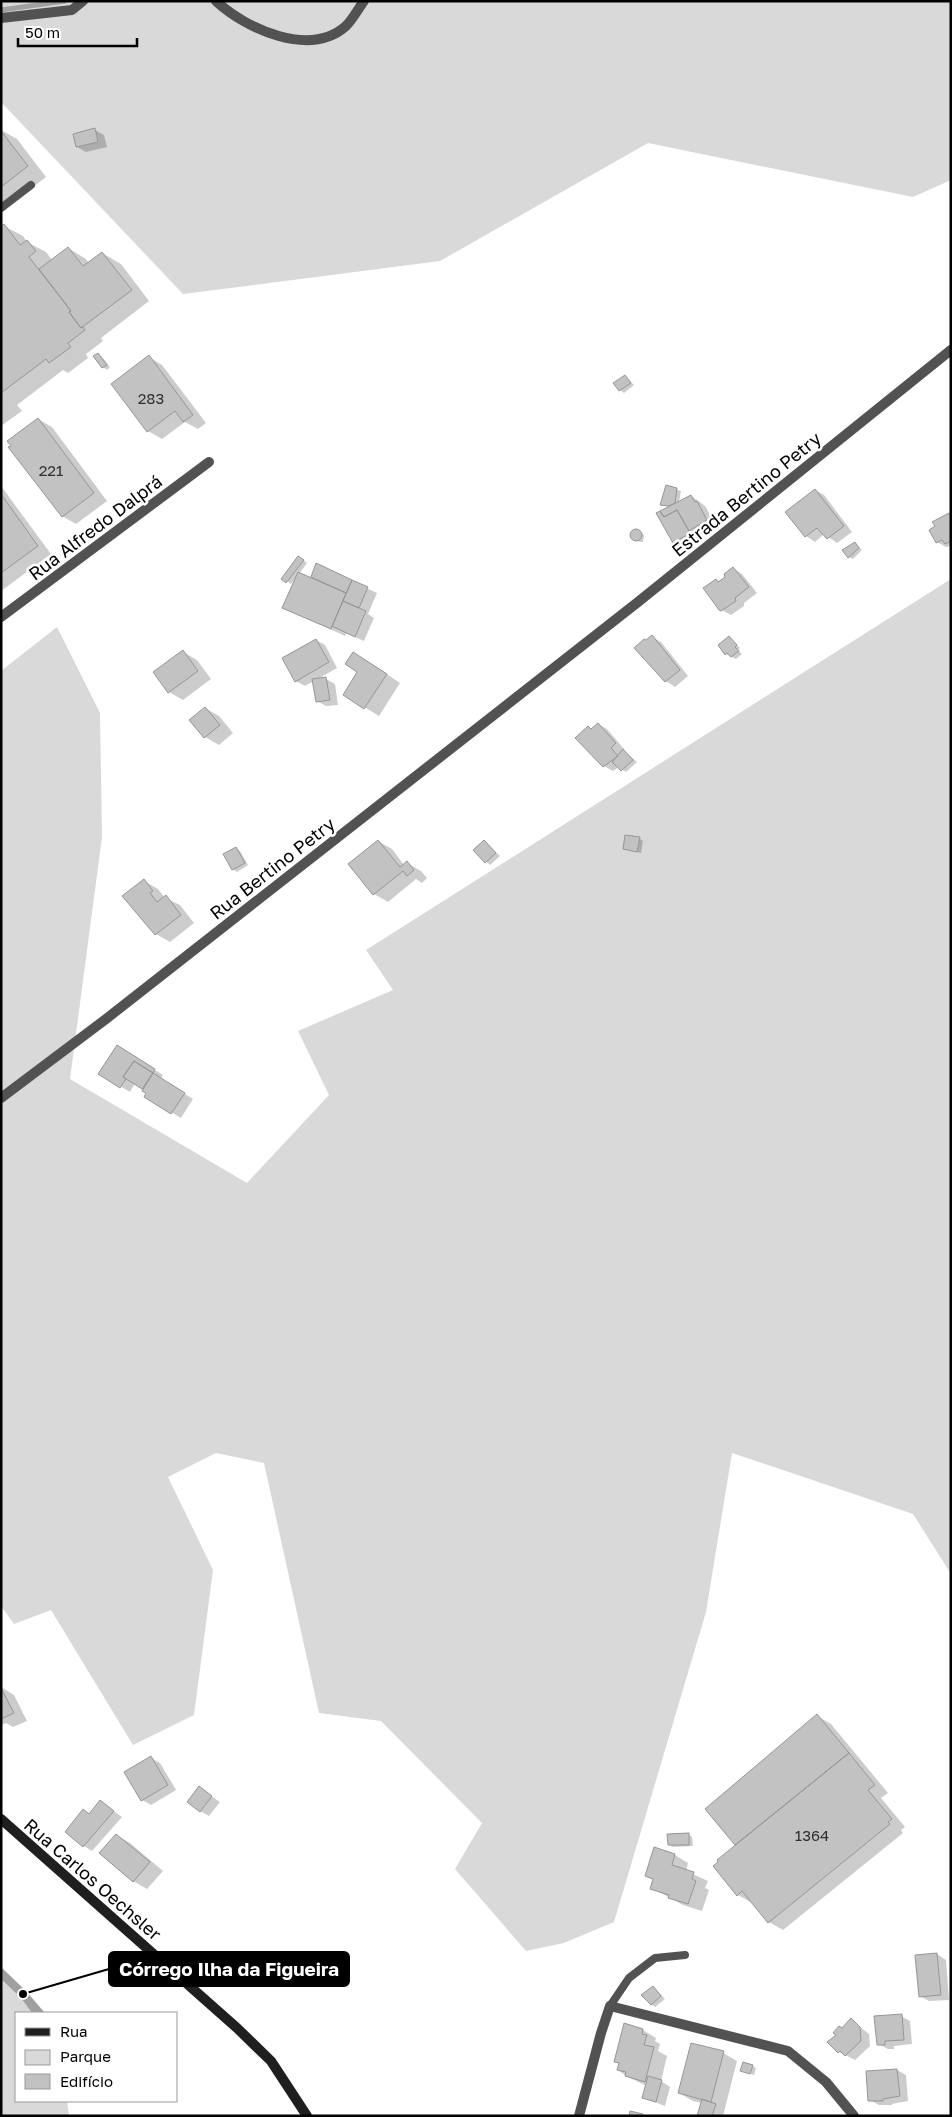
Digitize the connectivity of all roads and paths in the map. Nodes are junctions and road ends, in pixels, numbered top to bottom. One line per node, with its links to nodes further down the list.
1 (83, 1): 4 (street)
2 (216, 1): 3 (street)
3 (364, 1)
4 (1, 18)
5 (31, 185): 6 (lane)
6 (1, 208)
7 (951, 350): 10 (street, Estrada Bertino Petry)
8 (209, 462): 9 (street, Rua Alfredo Dalprá)
9 (1, 617)
10 (561, 662): 11 (street, Rua Bertino Petry)
11 (1, 1098)
12 (1, 1819): 15 (main road, Rua Carlos Oechsler)
13 (685, 1956): 14 (lane)
14 (610, 2006): 16 (street); 17 (street)
15 (307, 2116)
16 (579, 2116)
17 (854, 2116)

